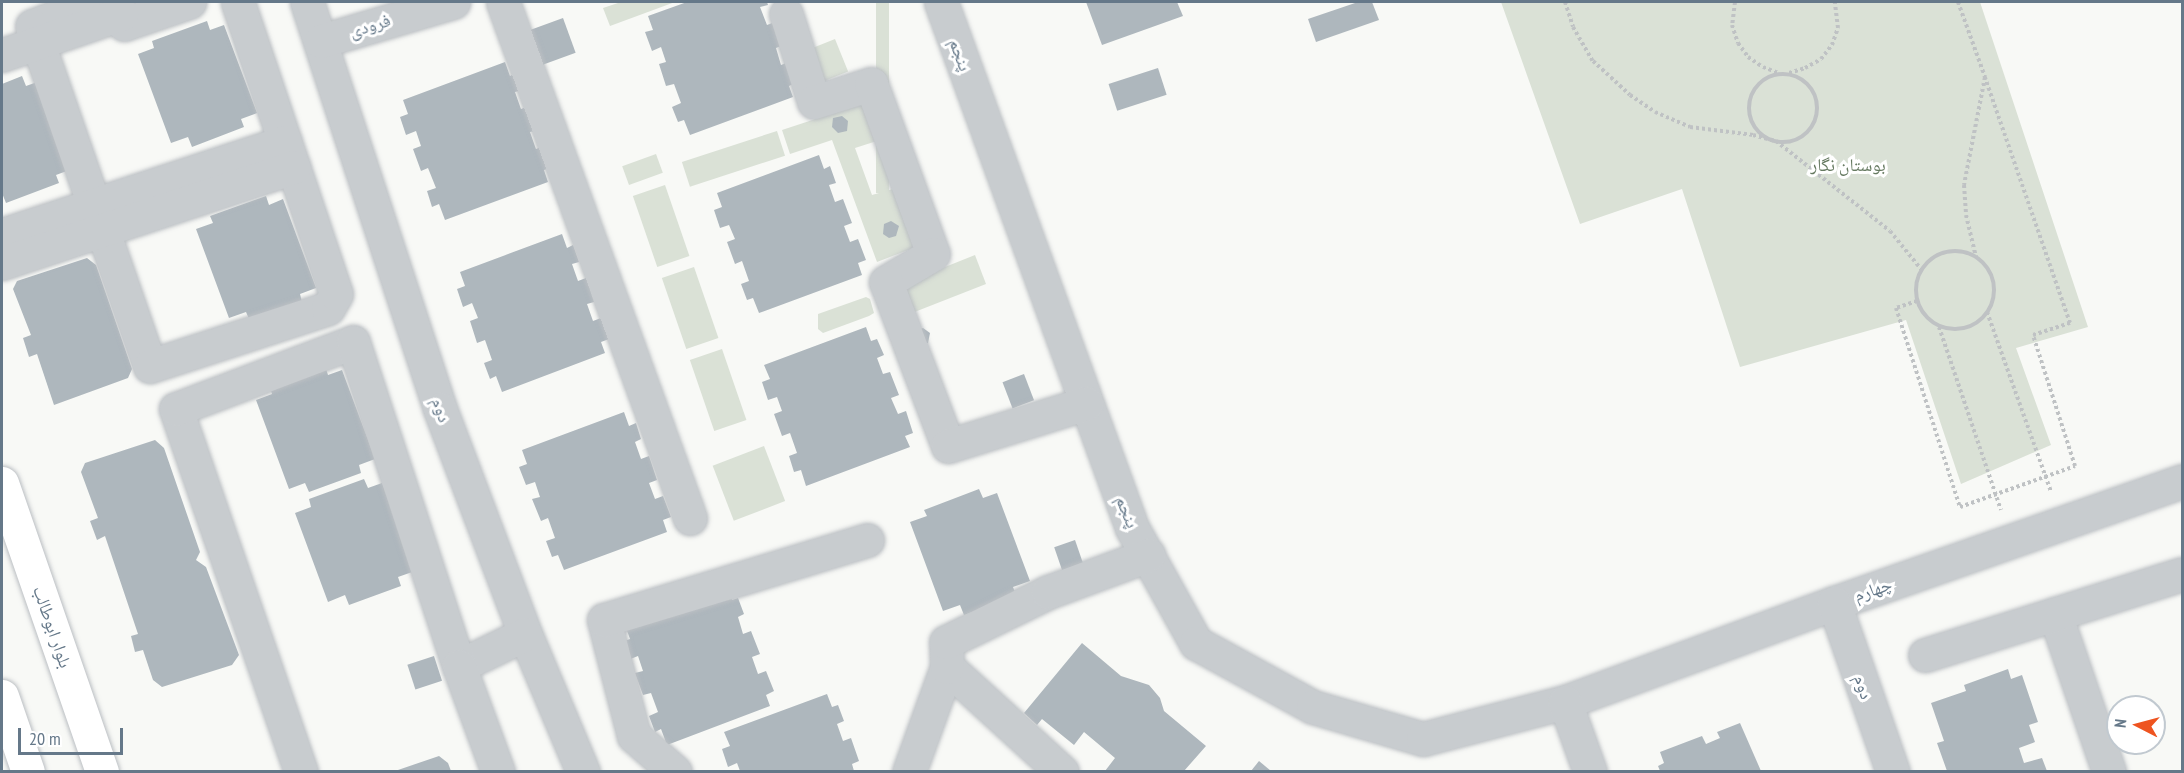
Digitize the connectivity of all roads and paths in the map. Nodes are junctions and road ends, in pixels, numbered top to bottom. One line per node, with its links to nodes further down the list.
1 (189, 2): 11 (street)
2 (238, 2): 20 (street)
3 (307, 2): 14 (street, دوم)
4 (453, 2): 14 (street, فرودی)
5 (502, 2): 34 (street)
6 (941, 2): 29 (street, پنجم)
7 (1565, 2): 19 (path)
8 (1735, 2): 16 (path)
9 (1835, 2): 17 (path)
10 (1959, 2): 18 (path)
11 (110, 6): 13 (street)
12 (786, 14): 29 (street)
13 (43, 21): 15 (street); 21 (street)
14 (321, 41): 42 (street, دوم)
15 (2, 55)
16 (1780, 73): 17 (path); 19 (path)
17 (1788, 74): 19 (path)
18 (1985, 77): 23 (path); 30 (path)
19 (1776, 141): 25 (path)
20 (289, 154): 21 (street); 21 (street)
21 (99, 217): 22 (street); 24 (street)
22 (2, 235)
23 (1976, 257): 25 (path); 27 (path)
24 (2, 263)
25 (1921, 269): 26 (path)
26 (1917, 301): 28 (path); 33 (path)
27 (1987, 312): 28 (path); 30 (path)
28 (1939, 326): 33 (path)
29 (1087, 403): 38 (street, پنجم)
30 (2046, 477): 33 (path); 35 (path)
31 (2182, 481): 35 (street, چهارم)
32 (2, 483): 49 (main road, بلوار ابوطالب)
33 (1996, 494): 37 (path)
34 (690, 518)
35 (2062, 524): 37 (street, چهارم)
36 (867, 540): 53 (street)
37 (2012, 542): 40 (street, چهارم)
38 (1148, 555): 45 (street); 47 (street, پنجم)
39 (2182, 574): 41 (street)
40 (1834, 603): 47 (street, چهارم); 57 (street, دوم)
41 (2055, 614): 43 (street); 58 (street)
42 (525, 634): 44 (street); 52 (street, دوم)
43 (1925, 655)
44 (459, 666): 50 (street); 51 (street)
45 (947, 667): 54 (street); 55 (street)
46 (2, 696): 48 (main road)
47 (1565, 702): 56 (street)
48 (28, 771)
49 (102, 771)
50 (301, 771)
51 (498, 771)
52 (583, 771)
53 (675, 771)
54 (909, 771)
55 (1062, 771)
56 (1590, 771)
57 (1893, 771)
58 (2109, 771)

